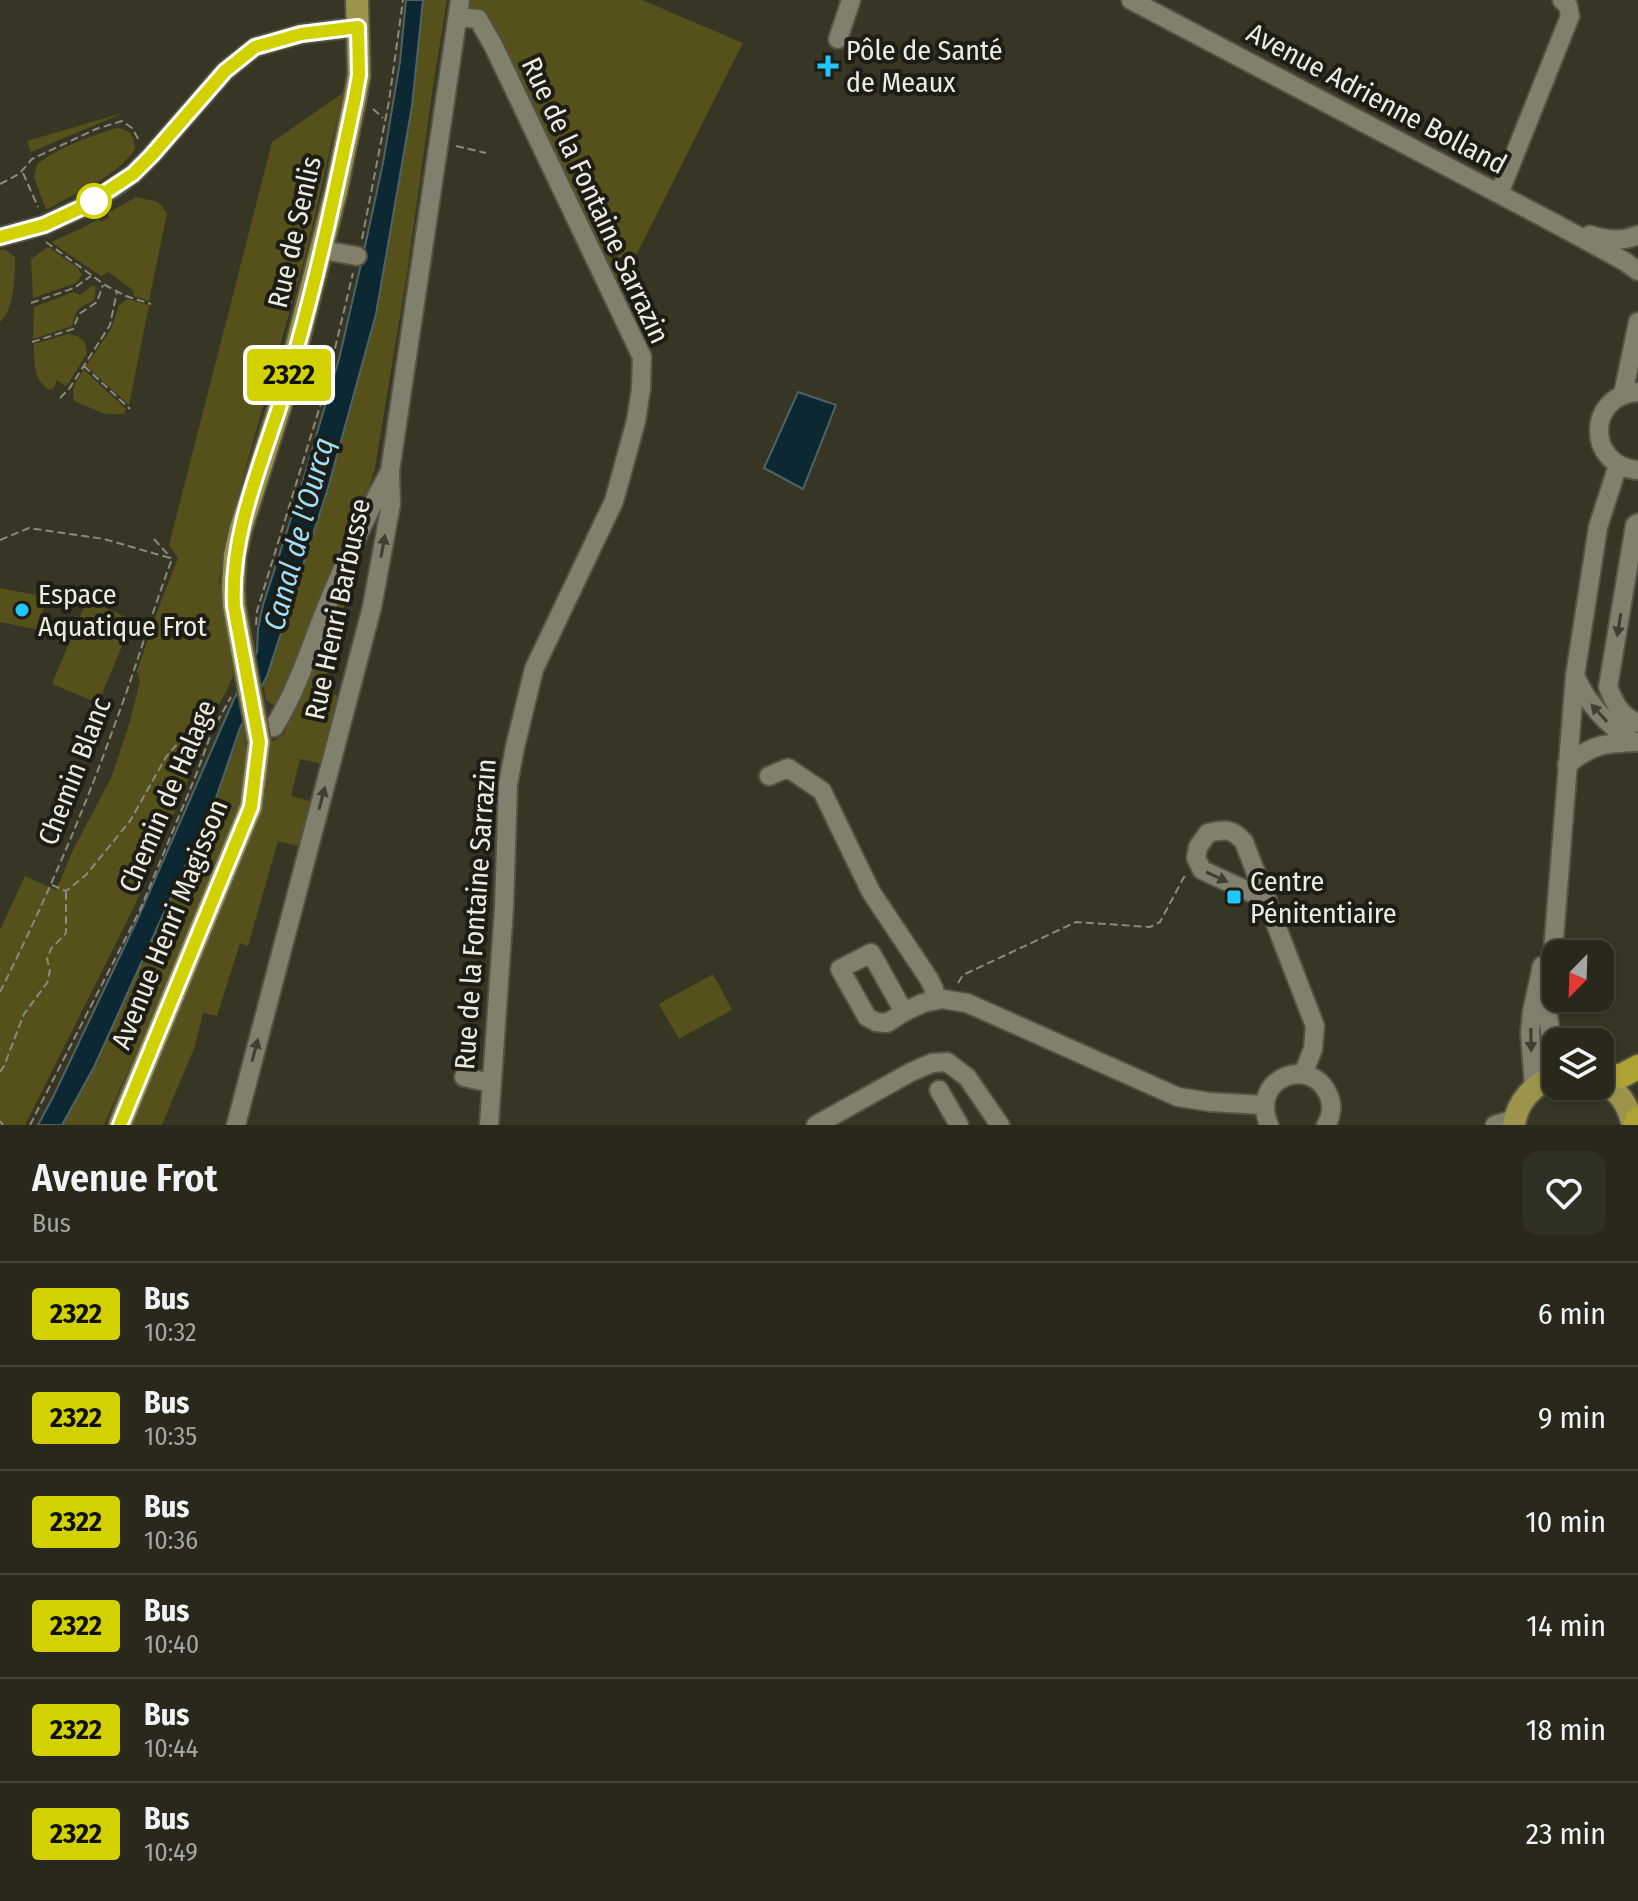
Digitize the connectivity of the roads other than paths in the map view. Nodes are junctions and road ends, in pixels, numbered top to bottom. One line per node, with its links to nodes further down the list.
1 (357, 0): 6 (main road, Rue de Senlis)
2 (851, 0): 7 (street)
3 (1131, 0): 8 (street, Avenue Adrienne Bolland)
4 (1562, 0): 8 (street)
5 (460, 9): 19 (street, Rue Henri Barbusse); 36 (street, Rue de la Fontaine Sarrazin)
6 (358, 27): 11 (street); 12 (main road, Rue de Senlis)
7 (838, 39)
8 (1499, 194): 9 (street, Avenue Adrienne Bolland)
9 (1556, 224): 10 (street, Avenue Adrienne Bolland); 14 (street, Avenue Adrienne Bolland)
10 (1638, 235)
11 (0, 237)
12 (322, 250): 13 (street); 23 (main road, Rue de Senlis, bridge)
13 (357, 256)
14 (1638, 271)
15 (1638, 322): 16 (street)
16 (1630, 393): 17 (street)
17 (1618, 465): 18 (street); 21 (street)
18 (1638, 470)
19 (390, 471): 23 (street); 46 (street, Rue Henri Barbusse, one-way to 19)
20 (1638, 523): 22 (street, one-way to 22)
21 (1575, 676): 24 (street, one-way to 21); 25 (street)
22 (1638, 723)
23 (258, 736): 45 (main road, Avenue Henri Magisson)
24 (1635, 742): 25 (street)
25 (1567, 765): 28 (street)
26 (769, 776): 29 (street)
27 (1267, 900): 27 (street, one-way to 27); 33 (street)
28 (1555, 909): 31 (street); 38 (street, one-way to 38)
29 (940, 1000): 30 (street); 41 (street)
30 (904, 1012)
31 (1550, 1028)
32 (1638, 1067): 35 (highway)
33 (1303, 1074): 41 (street); 43 (street)
34 (464, 1077): 36 (street)
35 (1614, 1078)
36 (491, 1083): 47 (street, Rue de la Fontaine Sarrazin)
37 (1542, 1083): 38 (main road)
38 (1534, 1088): 44 (main road)
39 (1614, 1089): 52 (main road)
40 (939, 1090): 49 (street)
41 (1264, 1105): 51 (street)
42 (1638, 1119): 52 (highway)
43 (1333, 1123)
44 (1508, 1123)
45 (120, 1125)
46 (236, 1125)
47 (489, 1125)
48 (816, 1125): 50 (street)
49 (959, 1125)
50 (1000, 1125)
51 (1269, 1125)
52 (1634, 1125)

